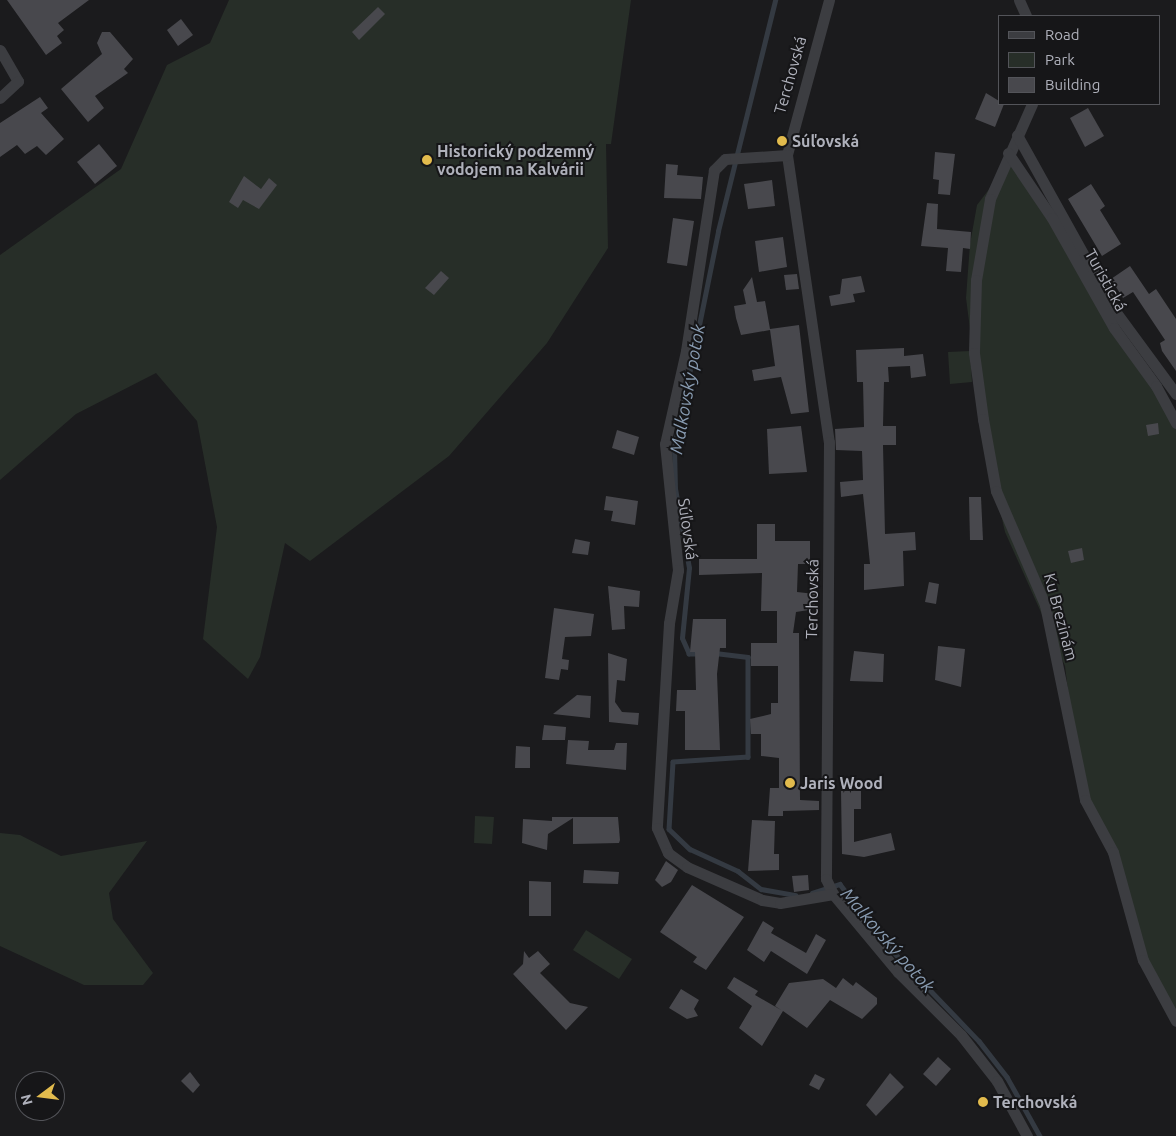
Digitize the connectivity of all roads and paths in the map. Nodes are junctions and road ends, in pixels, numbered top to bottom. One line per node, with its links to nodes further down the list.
1 (829, 0): 9 (street, Terchovská)
2 (1019, 0): 3 (street)
3 (1026, 15)
4 (0, 50): 5 (street)
5 (0, 98)
6 (1032, 105): 7 (street, Ku Brezinám)
7 (1017, 135): 8 (street, Ku Brezinám); 10 (street, Turistická)
8 (1008, 153): 11 (street, Turistická); 13 (street, Ku Brezinám)
9 (787, 155): 12 (street, Terchovská); 12 (street, Súľovská)
10 (1176, 394)
11 (1176, 423)
12 (832, 892): 14 (street, Terchovská)
13 (1176, 1021)
14 (1027, 1136)

